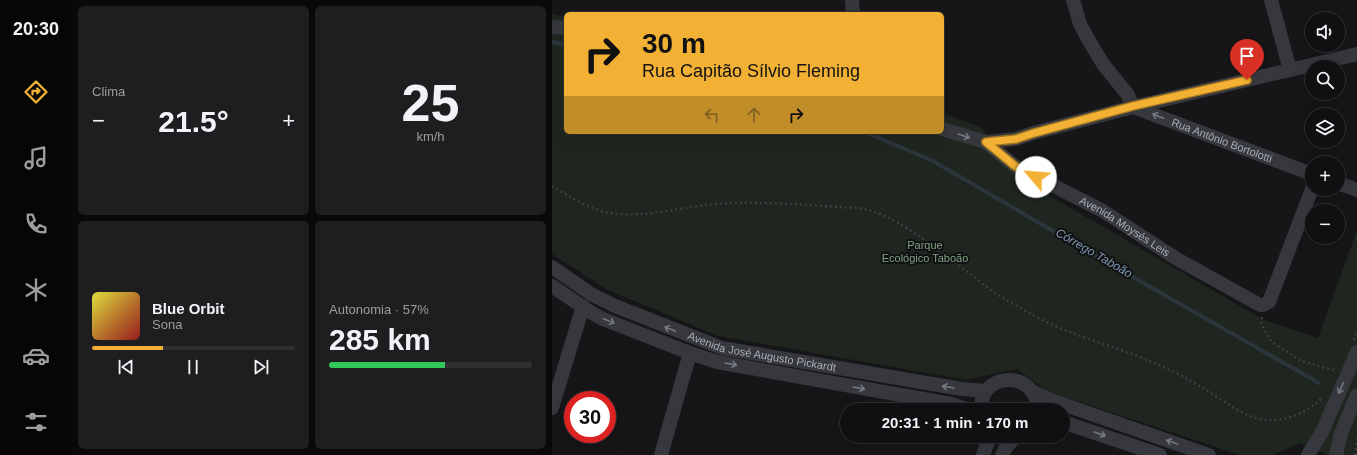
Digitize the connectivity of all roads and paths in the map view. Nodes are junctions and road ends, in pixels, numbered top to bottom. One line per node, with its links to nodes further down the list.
1 (852, 0): 4 (street)
2 (1073, 0): 9 (street)
3 (1271, 0): 8 (street)
4 (853, 12)
5 (552, 27): 6 (street)
6 (564, 28)
7 (1357, 54): 8 (street)
8 (1290, 70): 9 (street)
9 (1133, 106): 11 (street); 12 (street, Rua Antônio Bortolotti, one-way to 9)
10 (944, 130): 11 (street, one-way to 11)
11 (986, 142): 19 (street, Avenida Moysés Leis)
12 (1305, 171)
13 (552, 186): 29 (path)
14 (1345, 186): 15 (street)
15 (1357, 190)
16 (1309, 196): 19 (street)
17 (552, 267): 26 (street, Avenida José Augusto Pickardt, one-way to 17)
18 (552, 286): 20 (street, Avenida José Augusto Pickardt)
19 (1265, 304): 24 (path)
20 (583, 306): 22 (street, Avenida José Augusto Pickardt, one-way to 22); 33 (street)
21 (1357, 352): 43 (street, one-way to 43)
22 (690, 353): 30 (street, Avenida José Augusto Pickardt, one-way to 30); 38 (street)
23 (1339, 364): 24 (path)
24 (1337, 371): 25 (path)
25 (1333, 376)
26 (986, 391): 27 (street); 31 (street)
27 (1033, 392): 32 (street); 42 (street, one-way to 27)
28 (1357, 395): 44 (street)
29 (1323, 397)
30 (945, 403)
31 (982, 403)
32 (1037, 403)
33 (552, 408)
34 (1070, 424): 41 (street, one-way to 41)
35 (1357, 439): 45 (path)
36 (987, 443): 39 (street)
37 (1008, 443): 40 (street)
38 (660, 455)
39 (983, 455)
40 (1002, 455)
41 (1160, 455)
42 (1209, 455)
43 (1308, 455)
44 (1336, 455)
45 (1355, 455)

